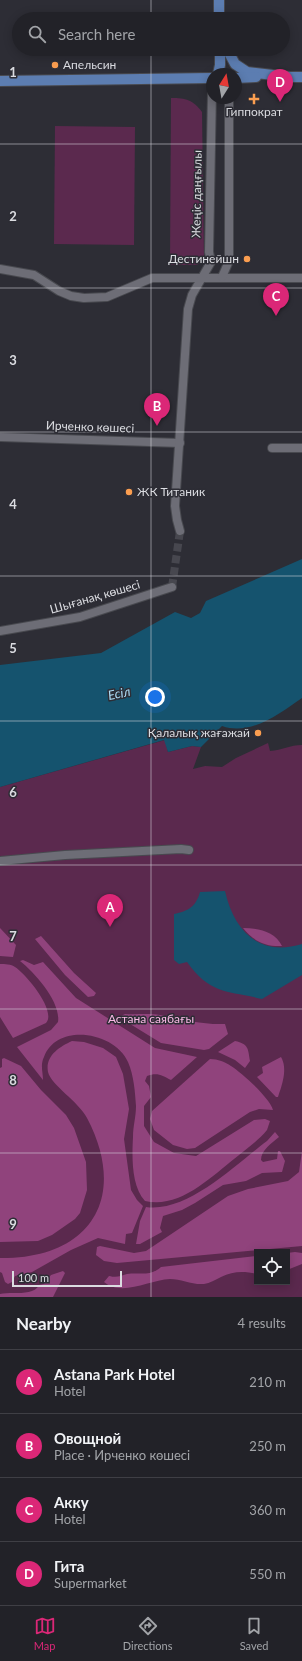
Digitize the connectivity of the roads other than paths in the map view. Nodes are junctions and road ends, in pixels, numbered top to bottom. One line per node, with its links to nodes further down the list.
1 (219, 0): 2 (main road)
2 (219, 12)
3 (220, 56): 5 (main road)
4 (231, 56): 7 (main road)
5 (219, 68)
6 (302, 76): 7 (main road)
7 (290, 77): 9 (main road)
8 (206, 78): 10 (main road)
9 (242, 78)
10 (0, 80)
11 (212, 104): 14 (street, Жеңіс даңғылы)
12 (228, 104): 15 (street)
13 (0, 269): 14 (street)
14 (204, 277): 15 (street); 18 (street, Жеңіс даңғылы)
15 (222, 278): 16 (street)
16 (302, 278)
17 (0, 437): 18 (street, Ирченко көшесі)
18 (180, 442): 21 (street, Жеңіс даңғылы)
19 (272, 448): 20 (street)
20 (302, 448)
21 (180, 531)
22 (172, 587): 23 (street, Шығанақ көшесі)
23 (0, 631)
24 (189, 850): 25 (street)
25 (0, 861)

